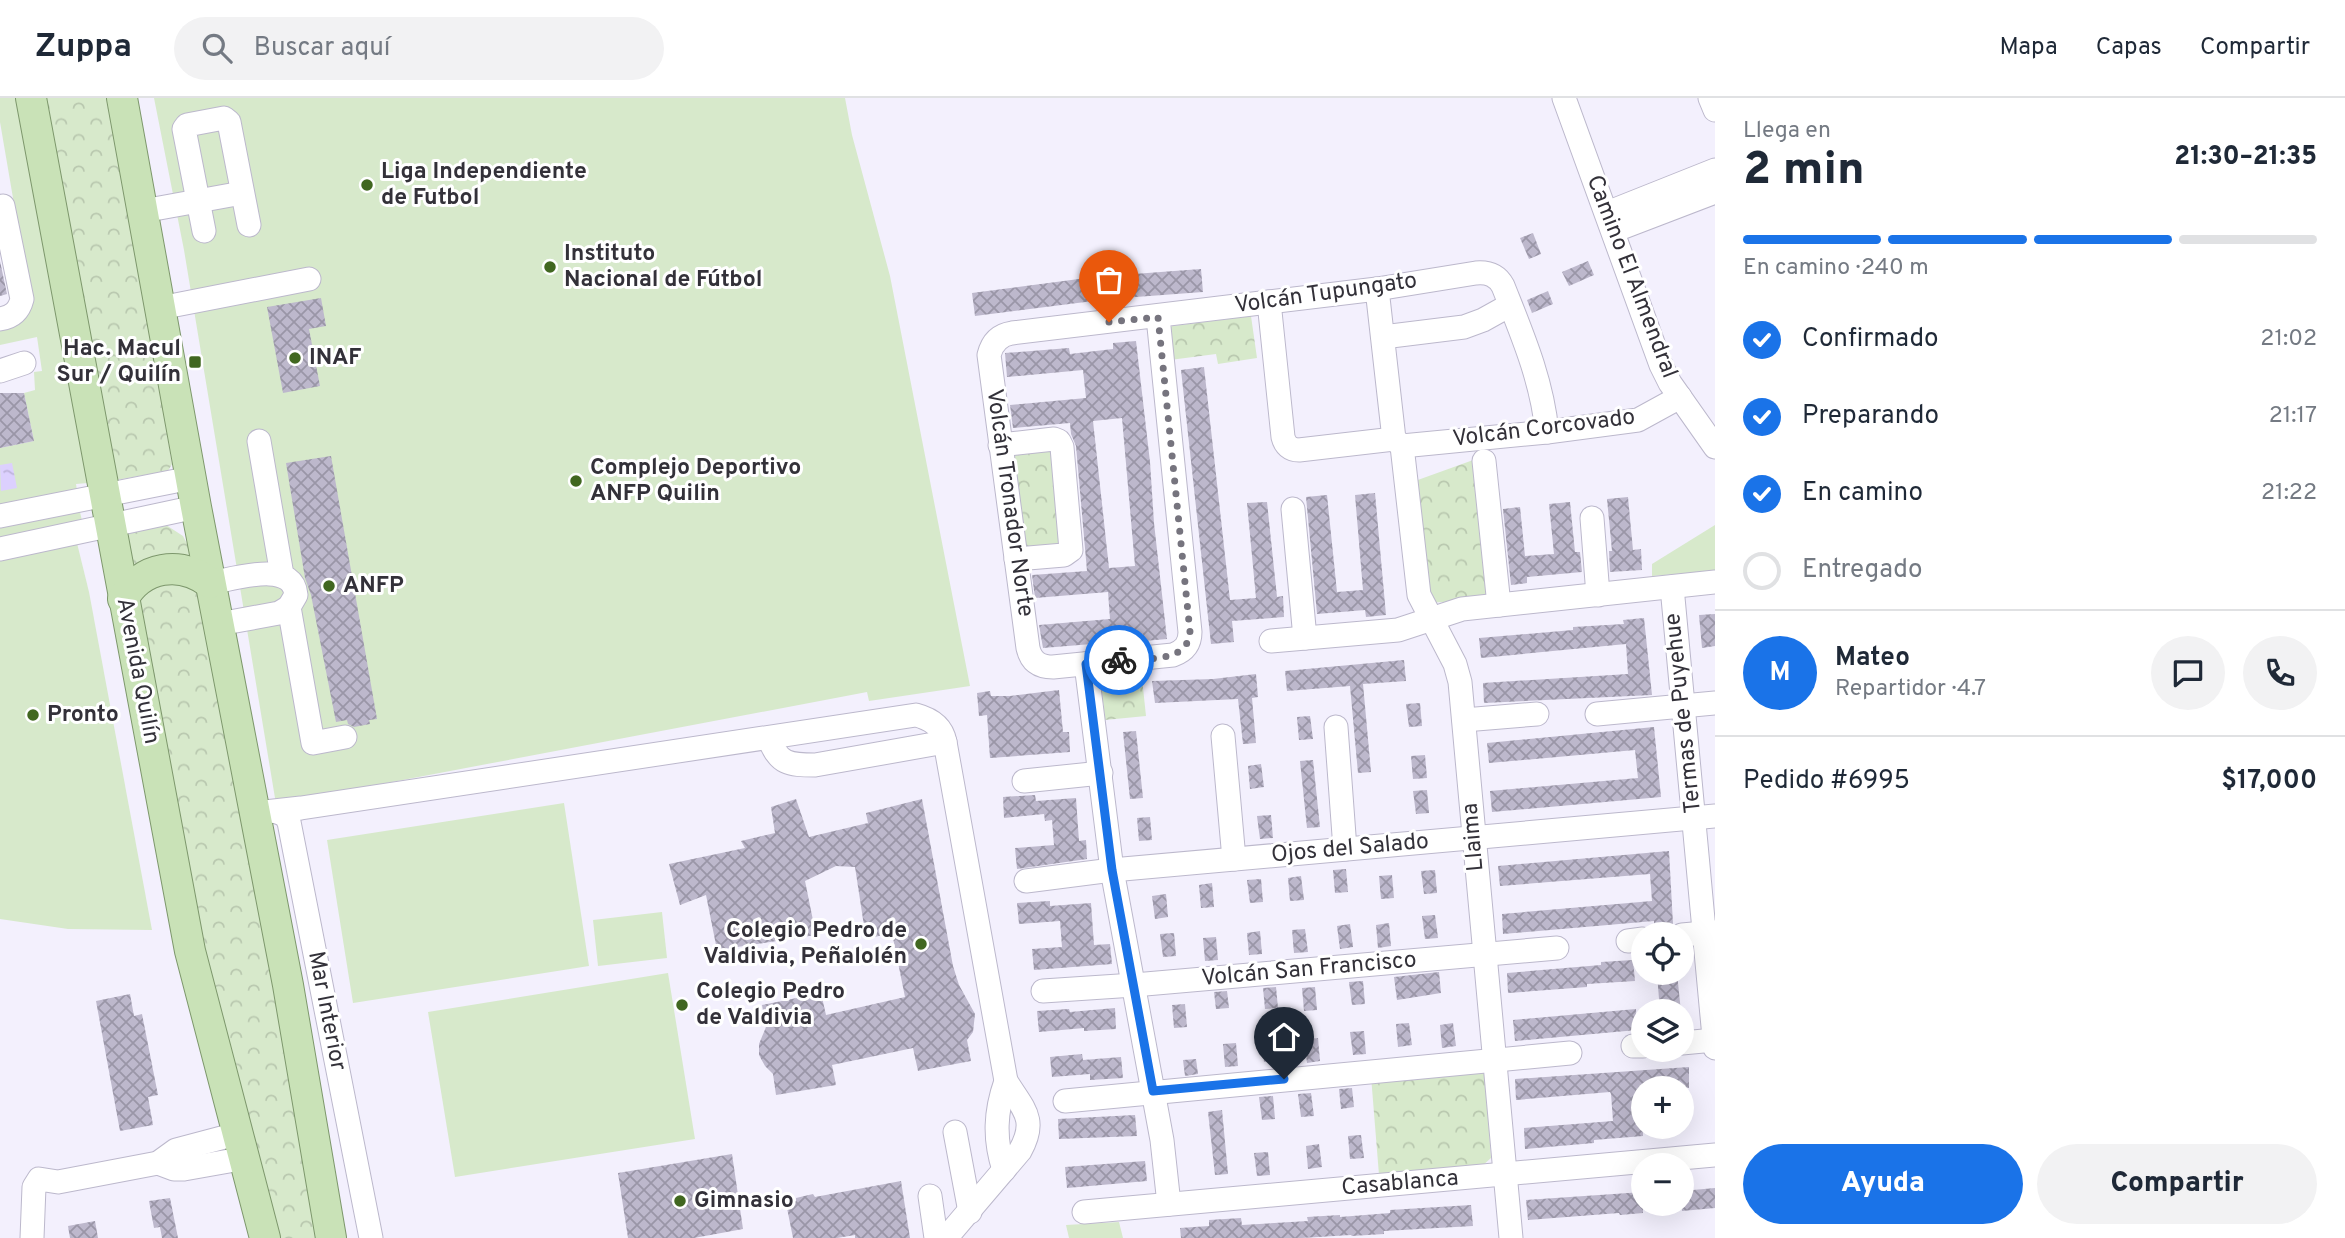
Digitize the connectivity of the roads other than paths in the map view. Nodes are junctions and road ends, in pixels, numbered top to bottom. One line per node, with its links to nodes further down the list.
1 (32, 98): 34 (main road, Avenida Quilín)
2 (122, 98): 11 (main road)
3 (1564, 98): 12 (street, Camino El Almendral)
4 (1710, 98): 5 (street)
5 (1715, 110)
6 (1715, 170): 12 (street)
7 (1715, 191): 12 (street)
8 (242, 193): 9 (street); 9 (street); 13 (street)
9 (198, 201): 11 (street); 14 (street)
10 (3, 206): 21 (street)
11 (143, 211): 19 (main road)
12 (1610, 222): 26 (street, Camino El Almendral)
13 (249, 225)
14 (204, 231)
15 (309, 279): 19 (street)
16 (1377, 289): 17 (street, Volcán Tupungato); 18 (street, Volcán Tupungato); 22 (street, Llaima)
17 (1269, 302): 20 (street, Volcán Tupungato); 29 (street, Volcán Corcovado)
18 (1510, 305): 22 (street); 27 (street, Volcán Tupungato)
19 (160, 308): 33 (main road)
20 (1158, 317): 23 (street, Volcán Tupungato); 54 (street)
21 (0, 319)
22 (1383, 337): 29 (street, Llaima)
23 (994, 342): 30 (street, Volcán Tronador Norte)
24 (24, 363): 25 (street)
25 (0, 371)
26 (1680, 397): 27 (street, Volcán Corcovado); 31 (street, Camino El Almendral)
27 (1547, 432): 29 (street, Volcán Corcovado)
28 (259, 441): 42 (street)
29 (1398, 442): 50 (street, Llaima)
30 (1000, 444): 41 (street, Volcán Tronador Norte); 41 (street)
31 (1715, 447)
32 (1484, 461): 48 (street)
33 (191, 478): 34 (street); 35 (main road)
34 (104, 494): 37 (street); 39 (main road, Avenida Quilín)
35 (196, 507): 39 (street); 44 (main road)
36 (1293, 509): 52 (street)
37 (0, 516)
38 (1592, 518): 46 (street)
39 (110, 524): 40 (street); 47 (main road, Avenida Quilín)
40 (0, 549)
41 (1016, 559): 54 (street, Volcán Tronador Norte)
42 (282, 575): 44 (street); 49 (street)
43 (1715, 582): 45 (street)
44 (211, 583): 47 (main road); 51 (main road)
45 (1672, 587): 46 (street); 56 (street, Termas de Puyehue)
46 (1598, 594): 48 (street)
47 (123, 599): 88 (main road, Avenida Quilín)
48 (1499, 605): 50 (street)
49 (289, 607): 51 (street); 62 (street)
50 (1432, 619): 52 (street); 59 (street, Llaima)
51 (219, 624): 67 (main road)
52 (1305, 638): 53 (street)
53 (1271, 641)
54 (1086, 664): 65 (street)
55 (1715, 703): 56 (street)
56 (1684, 706): 58 (street); 68 (street, Termas de Puyehue)
57 (1537, 714): 59 (street)
58 (1597, 714)
59 (1464, 720): 69 (street, Llaima)
60 (1336, 727): 70 (street)
61 (1223, 736): 71 (street)
62 (345, 737)
63 (769, 738): 64 (street); 64 (street); 67 (street)
64 (945, 742): 84 (street)
65 (1101, 773): 66 (street); 72 (street)
66 (1024, 781)
67 (266, 812): 98 (main road); 99 (street, Mar Interior)
68 (1705, 817): 69 (street, Ojos del Salado); 74 (street, Termas de Puyehue)
69 (1474, 838): 70 (street, Ojos del Salado); 76 (street, Llaima)
70 (1345, 849): 71 (street, Ojos del Salado)
71 (1234, 859): 72 (street, Ojos del Salado)
72 (1112, 870): 73 (street, Ojos del Salado); 77 (street)
73 (1026, 881)
74 (1700, 933): 79 (street, Termas de Puyehue)
75 (1557, 948): 76 (street, Volcán San Francisco)
76 (1485, 955): 77 (street, Volcán San Francisco); 83 (street, Llaima)
77 (1134, 985): 78 (street, Volcán San Francisco); 85 (street)
78 (1043, 991)
79 (1715, 1040): 80 (street); 81 (street, Termas de Puyehue)
80 (1694, 1042)
81 (1715, 1048)
82 (1570, 1053): 83 (street)
83 (1494, 1060): 85 (street); 91 (street, Llaima)
84 (1006, 1081): 90 (street); 90 (street)
85 (1153, 1091): 86 (street); 93 (street)
86 (1065, 1101)
87 (954, 1132): 94 (street)
88 (243, 1145): 96 (street); 97 (main road, Avenida Quilín)
89 (1715, 1155): 91 (street, Casablanca)
90 (1004, 1170): 94 (street)
91 (1505, 1174): 93 (street, Casablanca); 102 (street, Llaima)
92 (930, 1196): 100 (street)
93 (1169, 1204): 95 (street, Casablanca)
94 (970, 1212): 101 (street)
95 (1084, 1212)
96 (32, 1238)
97 (265, 1238)
98 (331, 1238)
99 (371, 1238)
100 (936, 1238)
101 (946, 1238)
102 (1511, 1238)

